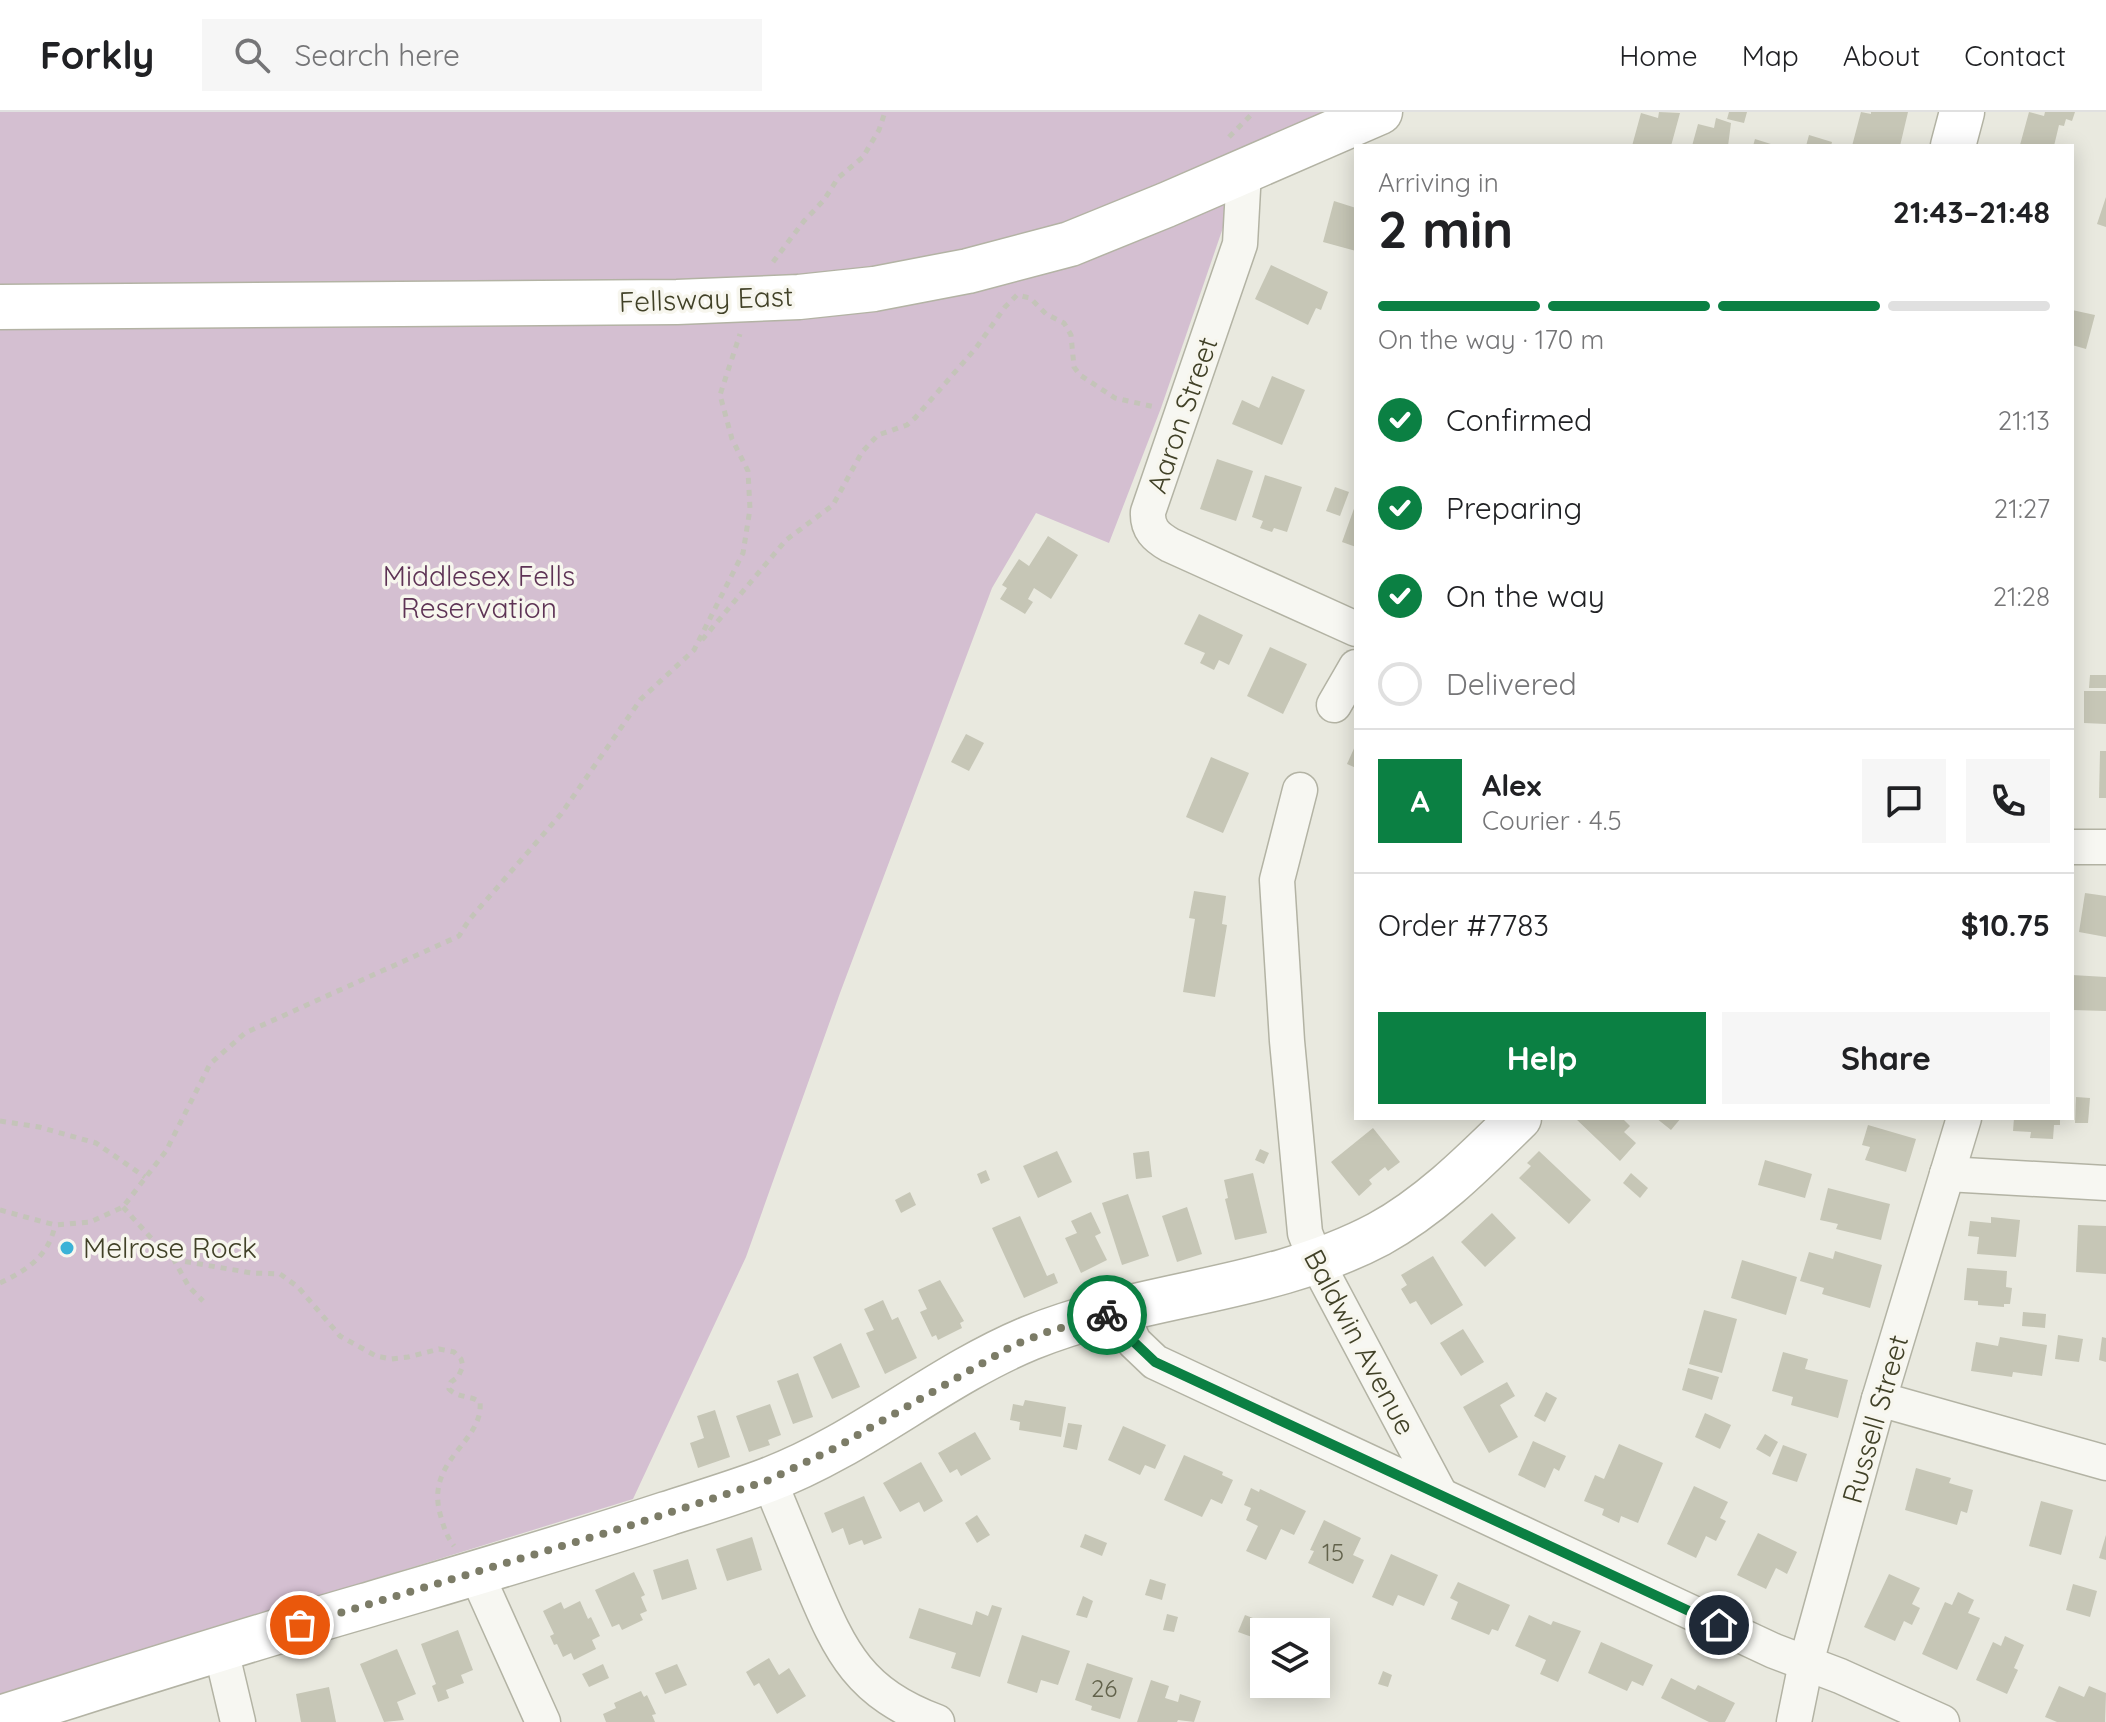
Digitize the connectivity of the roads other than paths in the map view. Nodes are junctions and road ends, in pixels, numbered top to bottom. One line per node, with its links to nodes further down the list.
1 (1380, 112): 4 (main road, Fellsway East)
2 (1962, 112): 3 (main road)
3 (1954, 144)
4 (1244, 171): 5 (main road, Fellsway East); 6 (street, Aaron Street)
5 (0, 307)
6 (1354, 628)
7 (1354, 670): 8 (street)
8 (1334, 705)
9 (1300, 790): 16 (street, Baldwin Avenue)
10 (2074, 847): 11 (street)
11 (2106, 847)
12 (1517, 1120): 16 (main road)
13 (1963, 1120): 14 (street, Russell Street)
14 (1947, 1174): 15 (street); 18 (street, Russell Street)
15 (2106, 1183)
16 (1316, 1261): 17 (main road); 21 (street, Baldwin Avenue)
17 (1120, 1311): 20 (main road); 21 (street)
18 (1879, 1399): 19 (street); 24 (street, Russell Street)
19 (2106, 1463)
20 (769, 1480): 22 (main road); 28 (street)
21 (1440, 1494): 24 (street)
22 (476, 1573): 23 (main road); 27 (street)
23 (221, 1650): 25 (main road); 26 (street)
24 (1806, 1663): 29 (street, Russell Street); 30 (street)
25 (0, 1718)
26 (238, 1722)
27 (543, 1722)
28 (937, 1722)
29 (1794, 1722)
30 (1942, 1722)

